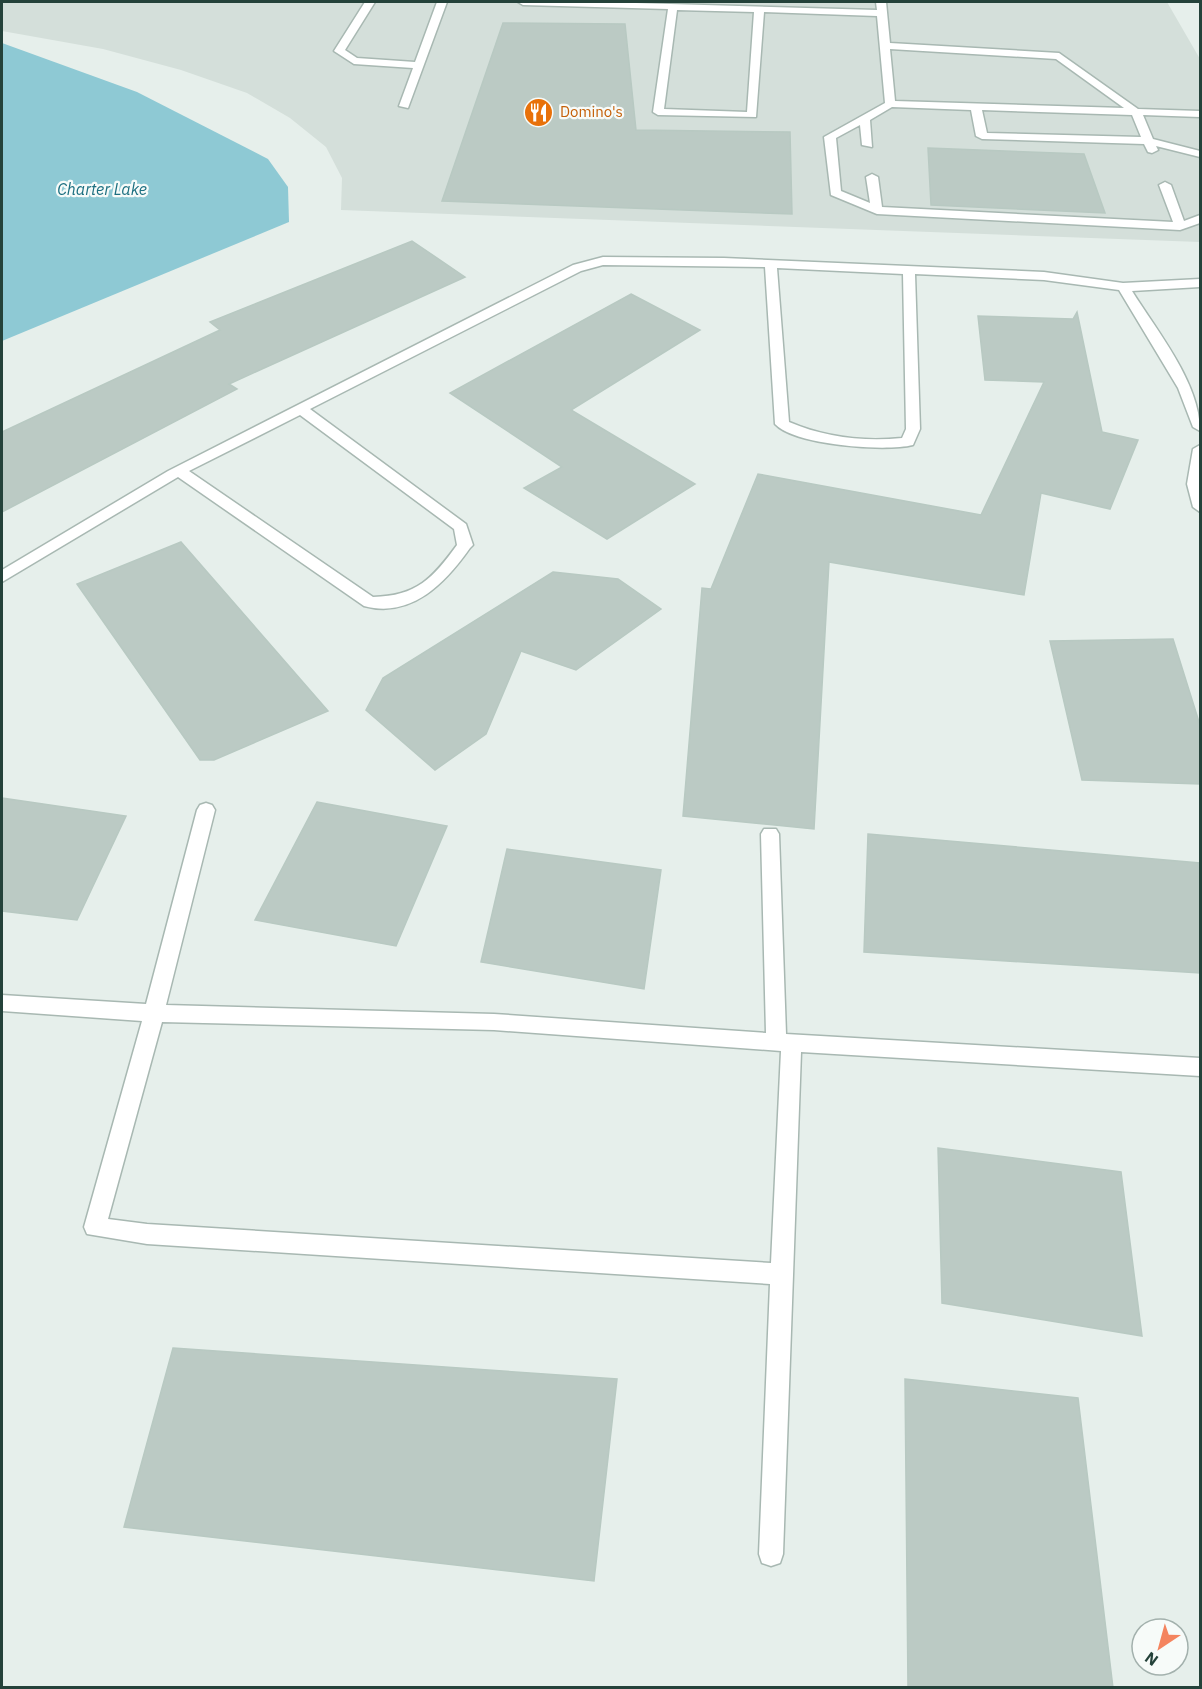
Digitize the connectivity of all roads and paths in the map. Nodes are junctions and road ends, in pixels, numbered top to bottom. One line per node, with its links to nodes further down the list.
1 (370, 2): 8 (lane)
2 (442, 2): 8 (lane)
3 (523, 2): 4 (lane)
4 (673, 6): 6 (lane); 6 (lane)
5 (881, 7): 6 (lane); 7 (lane)
6 (759, 9)
7 (885, 46): 9 (lane); 12 (lane)
8 (419, 64): 11 (lane)
9 (890, 104): 10 (lane); 14 (lane)
10 (975, 105): 12 (lane); 15 (lane)
11 (404, 106)
12 (1137, 113): 13 (lane); 15 (lane)
13 (1200, 114)
14 (864, 118): 16 (lane); 21 (lane)
15 (1148, 141): 17 (lane); 18 (lane)
16 (868, 145)
17 (1154, 154)
18 (1200, 154)
19 (872, 177): 21 (lane)
20 (1165, 185): 23 (lane)
21 (877, 210): 23 (lane)
22 (1200, 219): 23 (lane)
23 (1180, 226)
24 (771, 265): 25 (lane); 25 (lane); 28 (lane)
25 (909, 271): 27 (lane)
26 (1200, 282): 27 (lane)
27 (1123, 287): 29 (lane)
28 (300, 409): 31 (lane); 31 (lane)
29 (1200, 427)
30 (1200, 449): 32 (lane)
31 (179, 471): 33 (lane)
32 (1200, 507)
33 (2, 577)
34 (206, 810): 37 (lane)
35 (770, 834): 38 (lane)
36 (2, 1003): 37 (lane)
37 (154, 1013): 38 (lane); 40 (lane)
38 (784, 1042): 39 (lane); 40 (lane)
39 (1200, 1067)
40 (782, 1274): 41 (lane)
41 (771, 1554)

